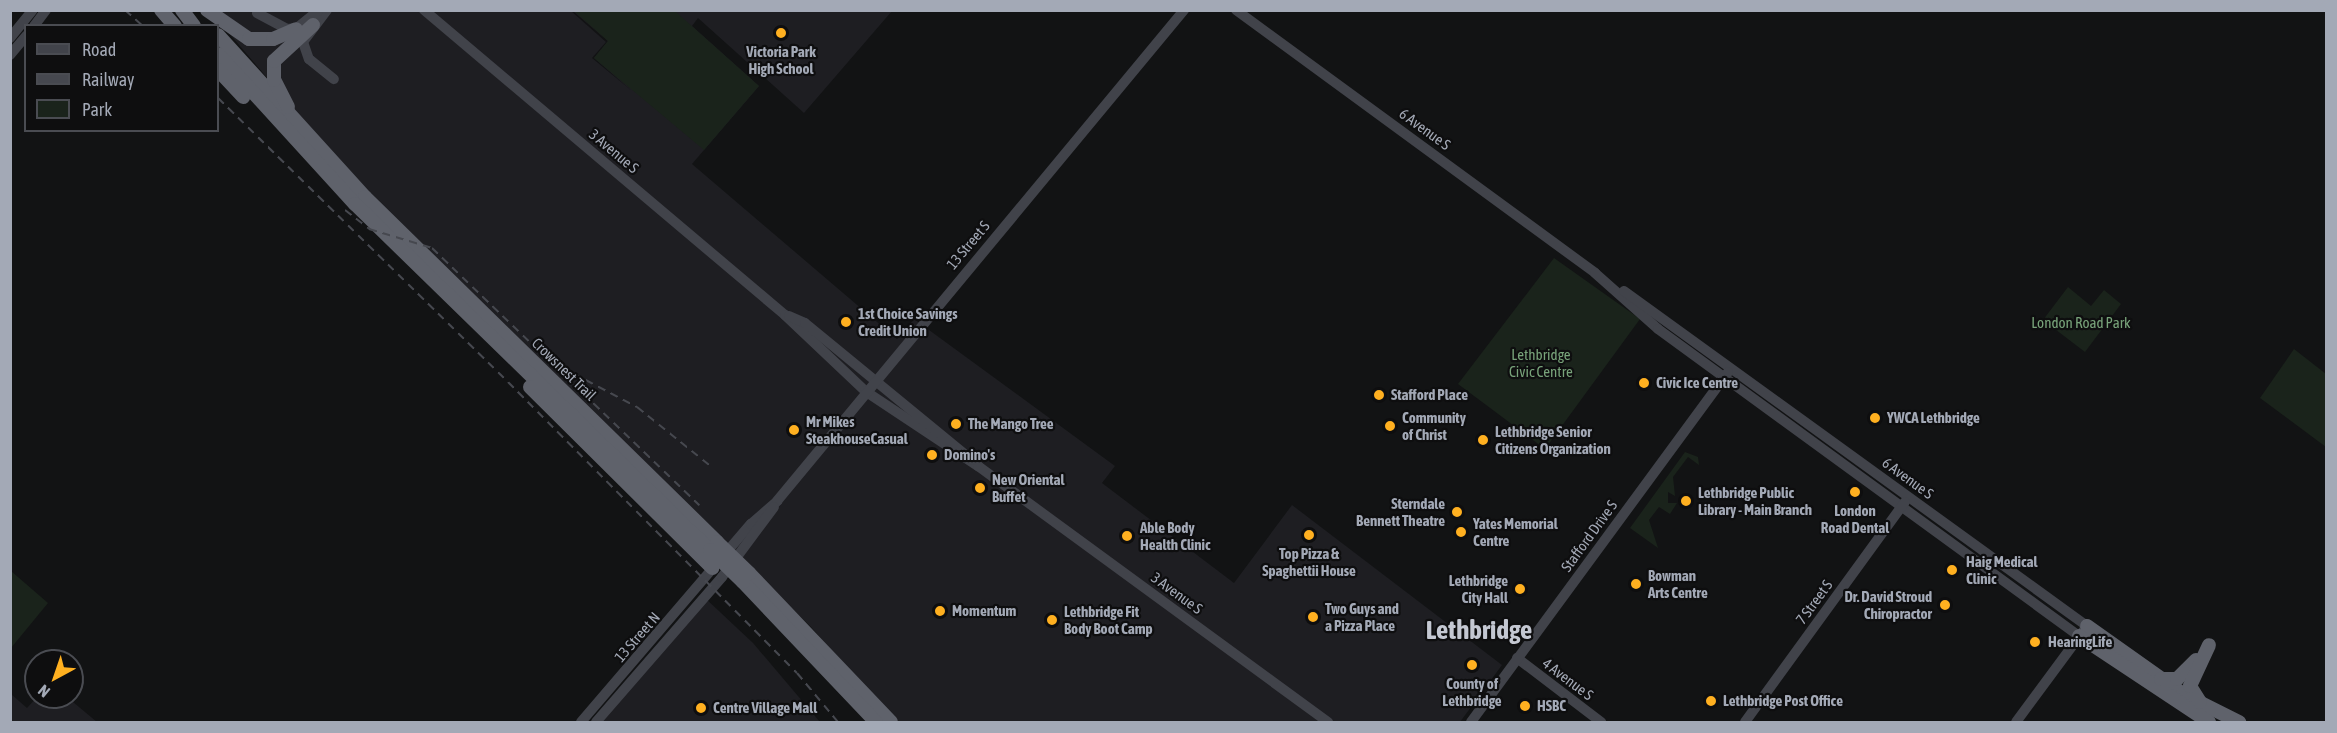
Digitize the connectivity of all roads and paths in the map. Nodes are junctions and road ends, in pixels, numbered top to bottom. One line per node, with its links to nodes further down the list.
1 (33, 10): 22 (main road)
2 (46, 10): 14 (main road)
3 (161, 10): 15 (highway)
4 (174, 10): 16 (highway)
5 (182, 10): 17 (highway)
6 (197, 10): 18 (highway)
7 (207, 10): 20 (highway)
8 (318, 10): 20 (main road)
9 (327, 10): 19 (main road)
10 (424, 10): 33 (main road, 3 Avenue S)
11 (1184, 10): 36 (main road, 13 Street S)
12 (1236, 10): 31 (main road, 6 Avenue S)
13 (257, 14): 20 (main road)
14 (36, 24)
15 (173, 24)
16 (185, 24)
17 (192, 24)
18 (208, 24)
19 (313, 25): 28 (main road); 30 (highway)
20 (297, 28)
21 (219, 36): 30 (highway, Crowsnest Trail)
22 (10, 38)
23 (24, 38): 24 (main road)
24 (10, 55)
25 (219, 55): 29 (highway, Crowsnest Trail)
26 (219, 60): 29 (highway)
27 (219, 71): 30 (highway)
28 (334, 79)
29 (251, 93): 30 (highway, Crowsnest Trail)
30 (360, 201): 32 (highway, Crowsnest Trail); 40 (highway, Crowsnest Trail)
31 (1595, 273): 34 (main road, 6 Avenue S); 35 (main road, 6 Avenue S)
32 (464, 311): 40 (highway, Crowsnest Trail); 41 (highway)
33 (785, 315): 36 (main road, 3 Avenue S); 37 (main road, 3 Avenue S)
34 (1731, 368): 35 (main road, Stafford Drive S); 39 (main road, 6 Avenue S)
35 (1724, 377): 39 (main road, 6 Avenue S); 44 (main road, Stafford Drive S)
36 (873, 382): 37 (main road, 13 Street S); 38 (main road, 3 Avenue S)
37 (865, 391): 38 (main road, 3 Avenue S); 41 (main road, 13 Street S)
38 (978, 466): 53 (main road, 3 Avenue S)
39 (1904, 503): 43 (main road, 6 Avenue S); 56 (main road, 7 Street S)
40 (714, 546): 42 (highway, Crowsnest Trail, bridge)
41 (717, 573): 49 (main road, 13 Street N); 50 (main road, 13 Street N)
42 (746, 577): 51 (highway, Crowsnest Trail); 52 (highway, Crowsnest Trail)
43 (2083, 631): 45 (highway, 6 Avenue S); 46 (highway, 6 Avenue S); 57 (main road)
44 (1517, 658): 54 (main road, Stafford Drive S); 55 (main road, 4 Avenue S)
45 (2158, 678): 47 (highway, 6 Avenue S); 47 (highway)
46 (2163, 696): 58 (highway); 59 (highway)
47 (2204, 705): 48 (highway, 6 Avenue S)
48 (2223, 716): 60 (highway); 61 (highway)
49 (581, 723)
50 (596, 723)
51 (876, 723)
52 (891, 723)
53 (1328, 723)
54 (1471, 723)
55 (1601, 723)
56 (1745, 723)
57 (2016, 723)
58 (2189, 723)
59 (2209, 723)
60 (2239, 723)
61 (2254, 723)

